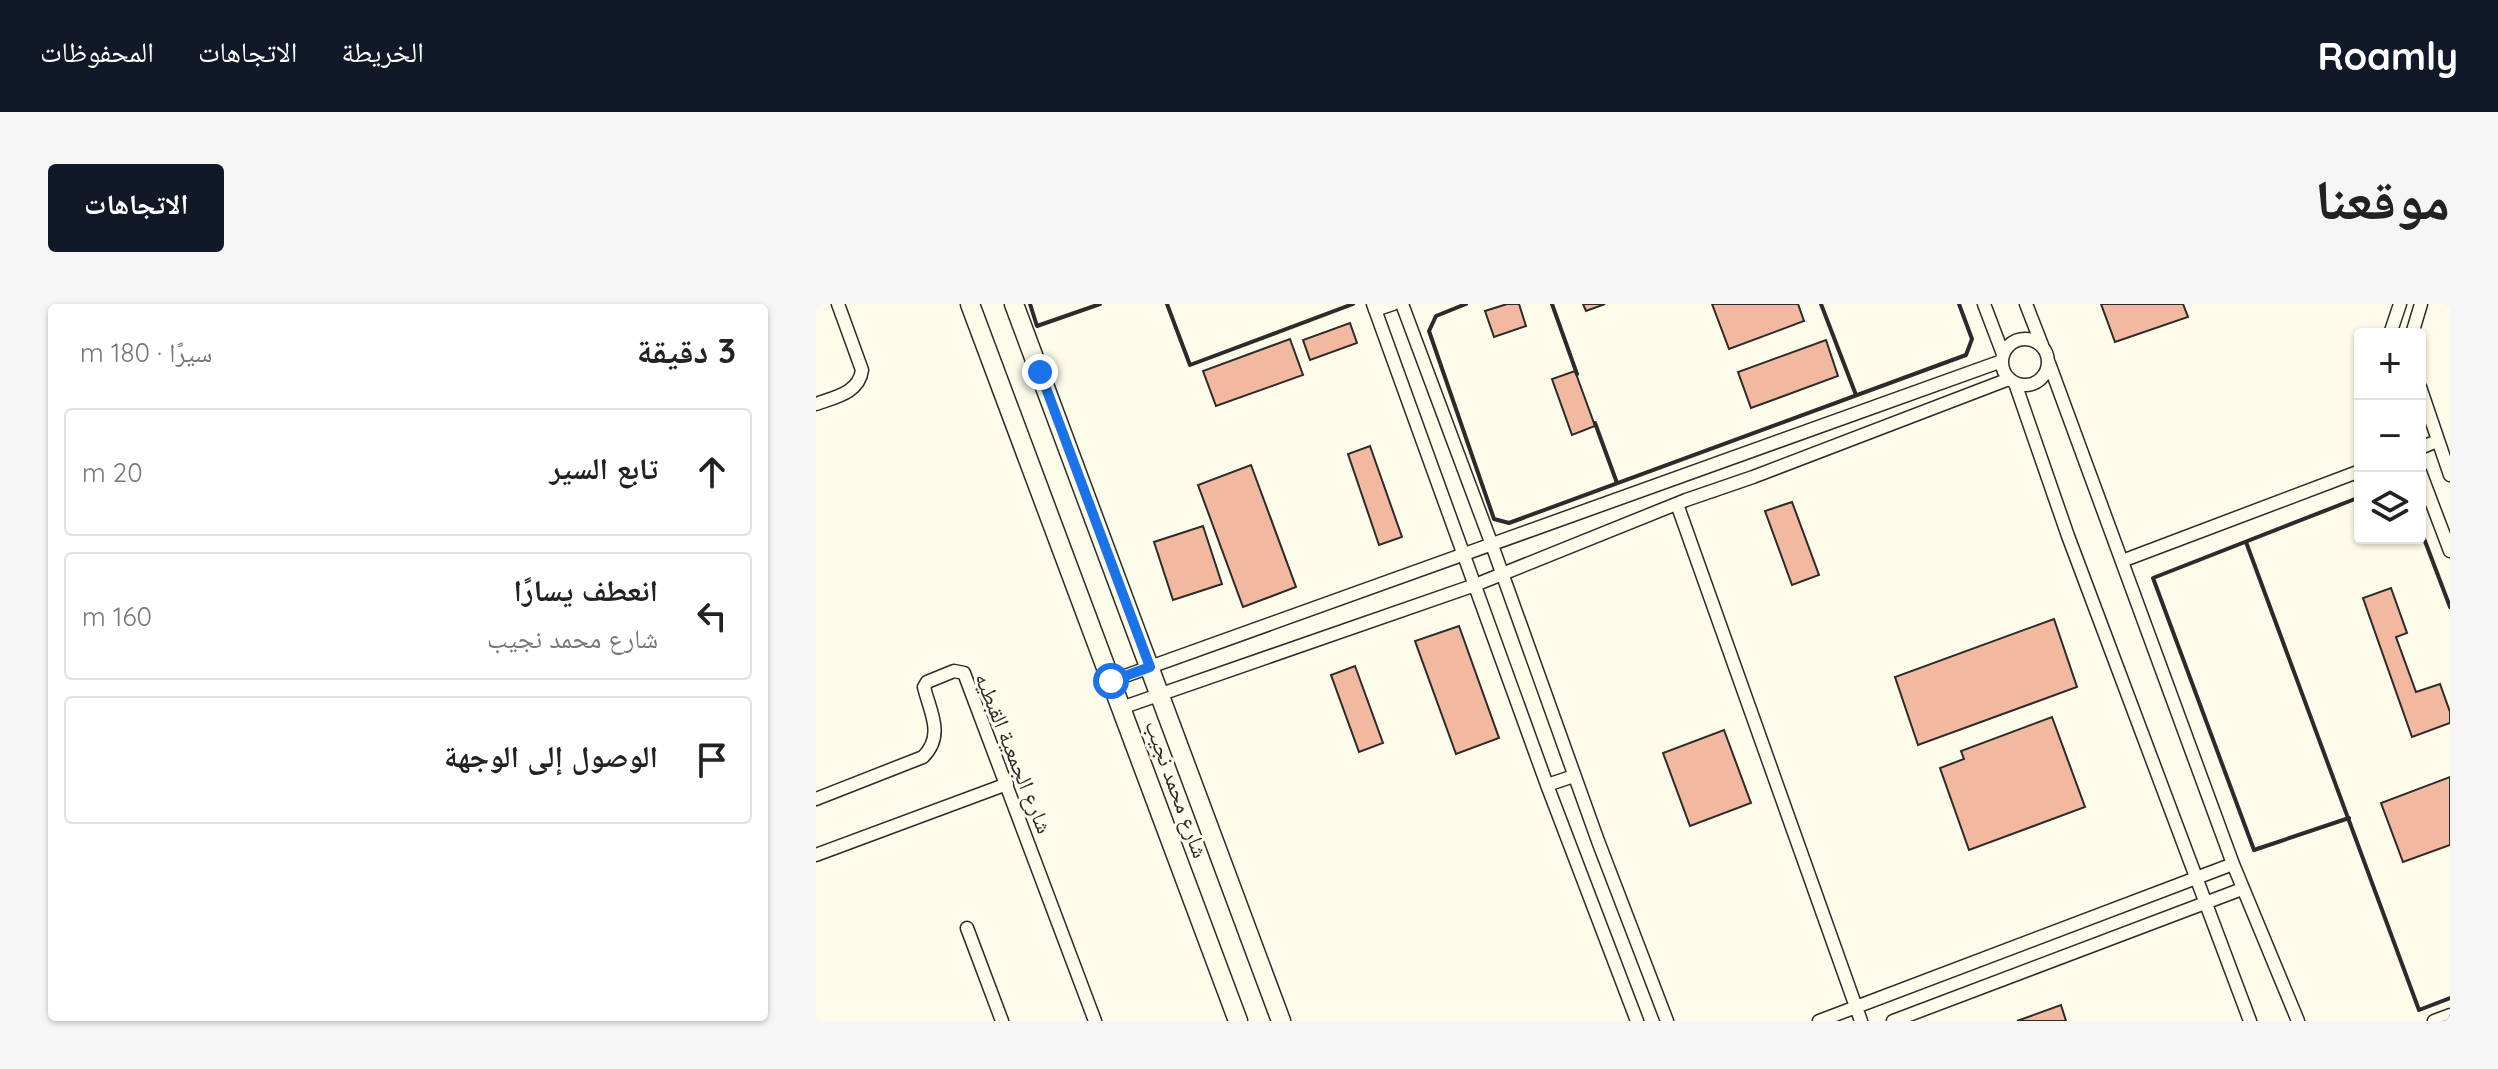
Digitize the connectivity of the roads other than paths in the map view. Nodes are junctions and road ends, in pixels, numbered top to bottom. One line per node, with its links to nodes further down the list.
1 (838, 304): 18 (street)
2 (970, 304): 34 (street, شارع محمد نجيب)
3 (1014, 304): 33 (street, شارع محمد نجيب)
4 (1393, 304): 10 (street)
5 (1402, 304): 28 (street)
6 (1984, 304): 14 (street)
7 (2026, 304): 13 (street)
8 (2400, 304): 11 (street)
9 (2421, 304): 12 (street)
10 (1374, 307): 29 (street)
11 (2392, 328)
12 (2414, 328)
13 (2042, 345): 14 (street); 15 (street)
14 (2003, 358): 16 (street); 21 (street)
15 (2049, 363): 16 (street); 30 (street)
16 (2012, 381): 24 (street); 43 (street)
17 (2424, 400): 19 (street)
18 (816, 404)
19 (2437, 441): 20 (street); 23 (street)
20 (2426, 446)
21 (1744, 454): 24 (street); 28 (street)
22 (2357, 472): 30 (street)
23 (2450, 475)
24 (1753, 477): 26 (street)
25 (2426, 487): 27 (street)
26 (1677, 504): 31 (street); 53 (street)
27 (2448, 542)
28 (1492, 545): 29 (street); 31 (street)
29 (1463, 555): 32 (street); 33 (street)
30 (2122, 561): 42 (street)
31 (1501, 575): 32 (street); 37 (street)
32 (1475, 585): 35 (street); 39 (street)
33 (1150, 667): 34 (street); 35 (street, شارع محمد نجيب)
34 (1111, 681): 36 (street, شارع محمد نجيب)
35 (1160, 694): 36 (street); 58 (street, شارع محمد نجيب)
36 (1121, 708): 57 (street, شارع محمد نجيب)
37 (1574, 776): 39 (street); 60 (street)
38 (1007, 784): 40 (street, شارع الجمعية القبطيه); 41 (street); 56 (street, شارع الجمعية القبطيه)
39 (1547, 785): 59 (street)
40 (816, 799)
41 (816, 855)
42 (2233, 864): 43 (street); 44 (street)
43 (2196, 878): 45 (street); 47 (street)
44 (2242, 889): 45 (street); 65 (street)
45 (2205, 904): 48 (street); 64 (street)
46 (967, 928): 55 (street)
47 (2063, 928): 48 (street); 49 (street)
48 (2073, 954): 51 (street)
49 (1976, 962): 50 (street); 51 (street)
50 (1929, 979): 52 (street); 53 (street)
51 (1984, 988): 52 (street)
52 (1938, 1005): 63 (street)
53 (1856, 1007): 61 (street); 62 (street)
54 (2450, 1015): 66 (street)
55 (998, 1020)
56 (1095, 1021)
57 (1238, 1021)
58 (1281, 1021)
59 (1637, 1021)
60 (1667, 1021)
61 (1819, 1021)
62 (1861, 1021)
63 (1893, 1021)
64 (2250, 1021)
65 (2298, 1021)
66 (2434, 1021)

